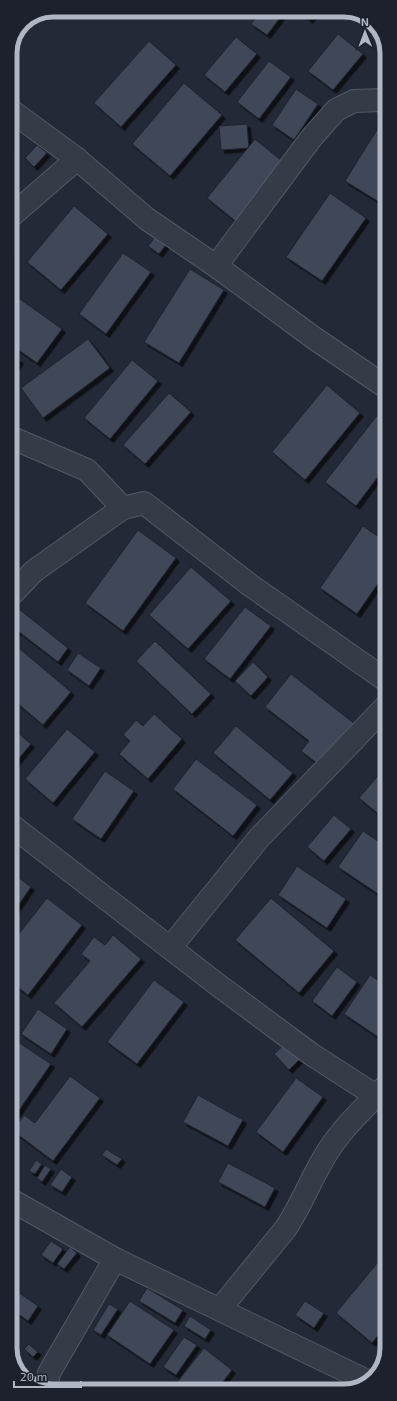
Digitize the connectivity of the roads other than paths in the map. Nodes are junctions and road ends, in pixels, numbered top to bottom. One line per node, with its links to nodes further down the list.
1 (380, 100): 5 (street)
2 (17, 115): 3 (street)
3 (77, 159): 4 (street); 5 (street)
4 (17, 211)
5 (216, 266): 6 (street)
6 (380, 383)
7 (17, 440): 8 (street)
8 (123, 508): 9 (street); 10 (street)
9 (17, 589)
10 (380, 677)
11 (380, 712): 13 (street)
12 (17, 830): 13 (street)
13 (170, 948): 14 (street)
14 (380, 1090)
15 (380, 1092): 18 (street)
16 (17, 1203): 17 (street)
17 (115, 1259): 18 (street); 20 (street)
18 (220, 1309): 19 (street)
19 (362, 1379)
20 (47, 1383)

